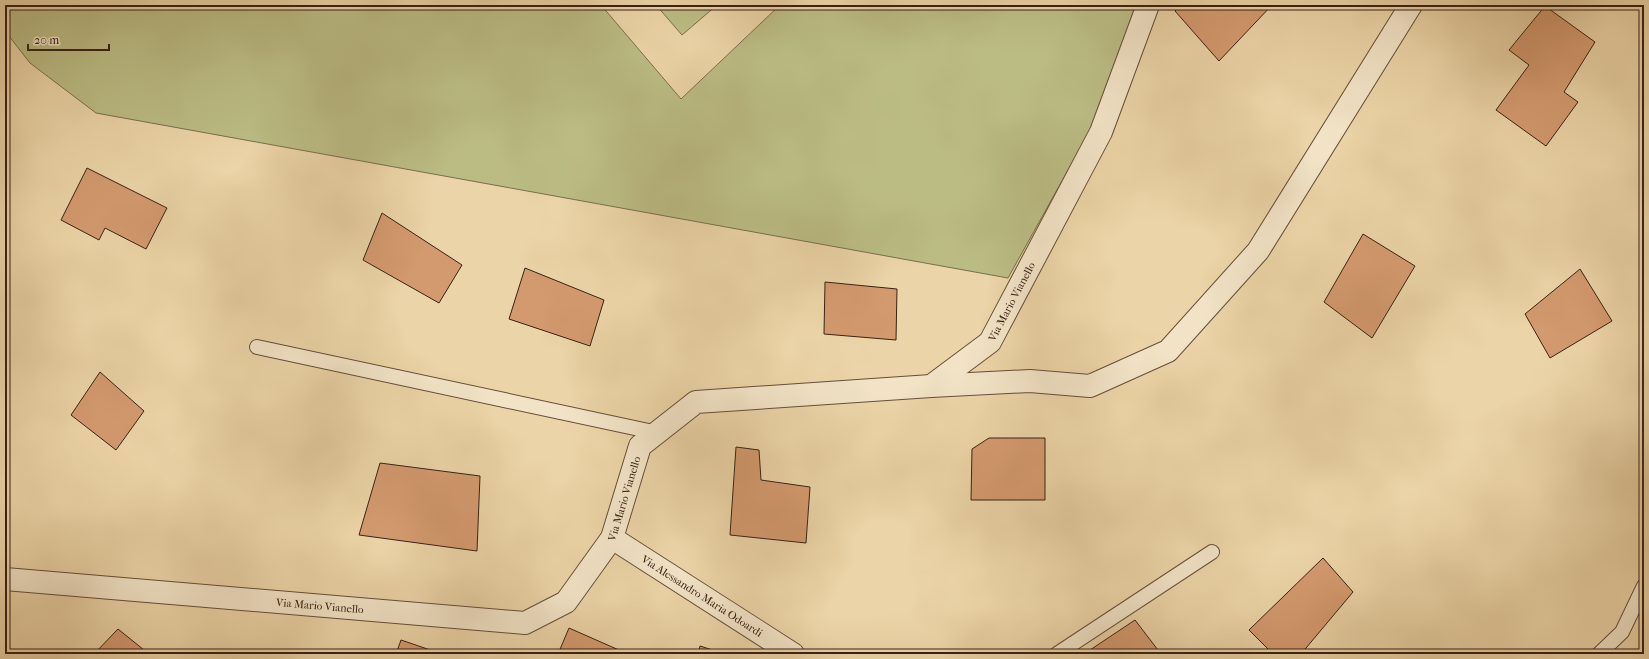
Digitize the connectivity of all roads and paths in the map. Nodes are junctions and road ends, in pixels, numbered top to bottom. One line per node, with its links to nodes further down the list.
1 (1148, 5): 4 (street, Via Mario Vianello)
2 (1411, 5): 4 (street)
3 (257, 346): 5 (lane)
4 (931, 386): 5 (street, Via Mario Vianello)
5 (658, 433): 6 (street, Via Mario Vianello)
6 (612, 538): 8 (street, Via Mario Vianello); 10 (street, Via Alessandro Maria Odoardi)
7 (1212, 552): 11 (lane)
8 (5, 579)
9 (1644, 586): 12 (lane)
10 (793, 654)
11 (1057, 654)
12 (1599, 654)

